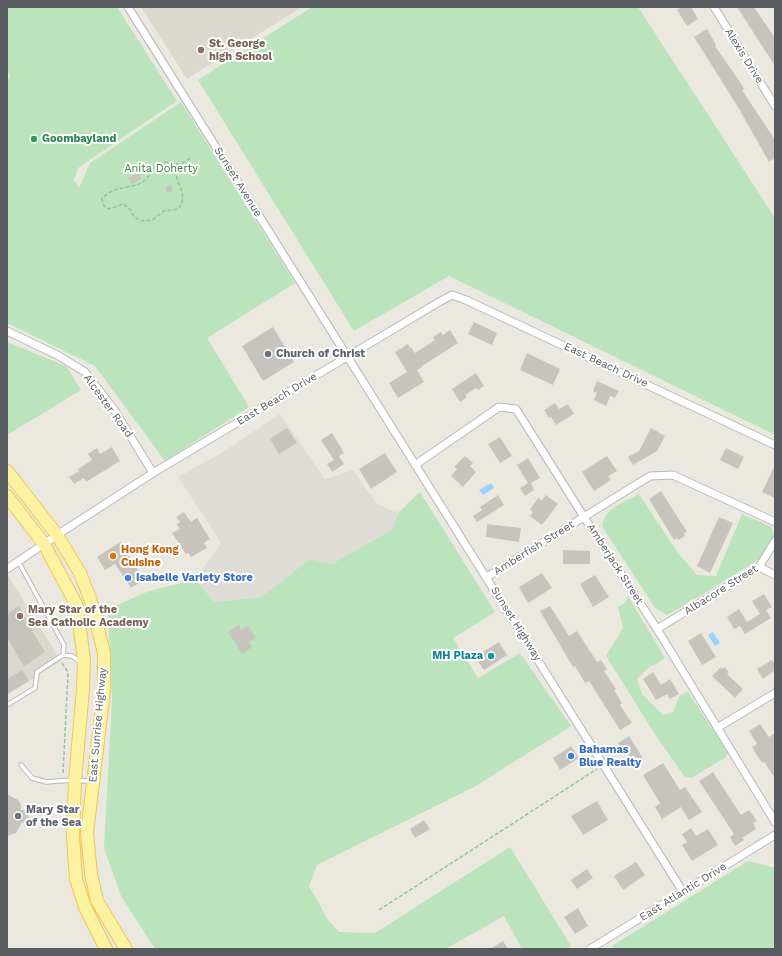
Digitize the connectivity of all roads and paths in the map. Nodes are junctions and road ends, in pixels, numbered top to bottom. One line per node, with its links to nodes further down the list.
1 (128, 7): 7 (street, Sunset Avenue)
2 (714, 7): 3 (street, Alexis Drive)
3 (775, 106)
4 (192, 157): 5 (path)
5 (180, 165): 5 (path)
6 (7, 331): 11 (street, Alcester Road)
7 (348, 356): 8 (street, East Beach Drive); 9 (street, Sunset Highway); 11 (street, East Beach Drive)
8 (775, 445)
9 (415, 465): 13 (street, Amberjack Street); 22 (street, Sunset Highway)
10 (7, 471): 15 (main road, East Sunrise Highway)
11 (153, 473): 15 (street, East Beach Drive)
12 (7, 496): 17 (main road, East Sunrise Highway)
13 (584, 517): 14 (street, Amberfish Street); 22 (street, Amberfish Street); 23 (street, Amberjack Street)
14 (775, 522)
15 (57, 535): 17 (street, East Beach Drive); 33 (main road, East Sunrise Highway)
16 (775, 541): 19 (street, Albacore Street)
17 (44, 544): 18 (street, East Beach Drive); 25 (main road, East Sunrise Highway)
18 (18, 561): 20 (street, East Beach Drive); 24 (lane)
19 (759, 567): 21 (street); 23 (street, Albacore Street)
20 (7, 569)
21 (775, 575)
22 (487, 577): 30 (street, Sunset Highway)
23 (657, 629): 28 (street, Amberjack Street)
24 (61, 656): 25 (lane); 27 (lane); 32 (path)
25 (84, 664): 31 (main road, East Sunrise Highway)
26 (775, 693): 28 (street)
27 (7, 705)
28 (718, 728): 34 (street, Amberjack Street)
29 (21, 764): 32 (lane)
30 (603, 764): 36 (street, Sunset Highway); 37 (path)
31 (75, 780): 32 (lane); 33 (lane); 38 (main road, East Sunrise Highway)
32 (63, 781)
33 (93, 782): 39 (main road, East Sunrise Highway)
34 (775, 822)
35 (775, 834): 36 (street, East Atlantic Drive)
36 (683, 892): 40 (street, East Atlantic Drive)
37 (379, 910)
38 (106, 949)
39 (126, 949)
40 (590, 949)

